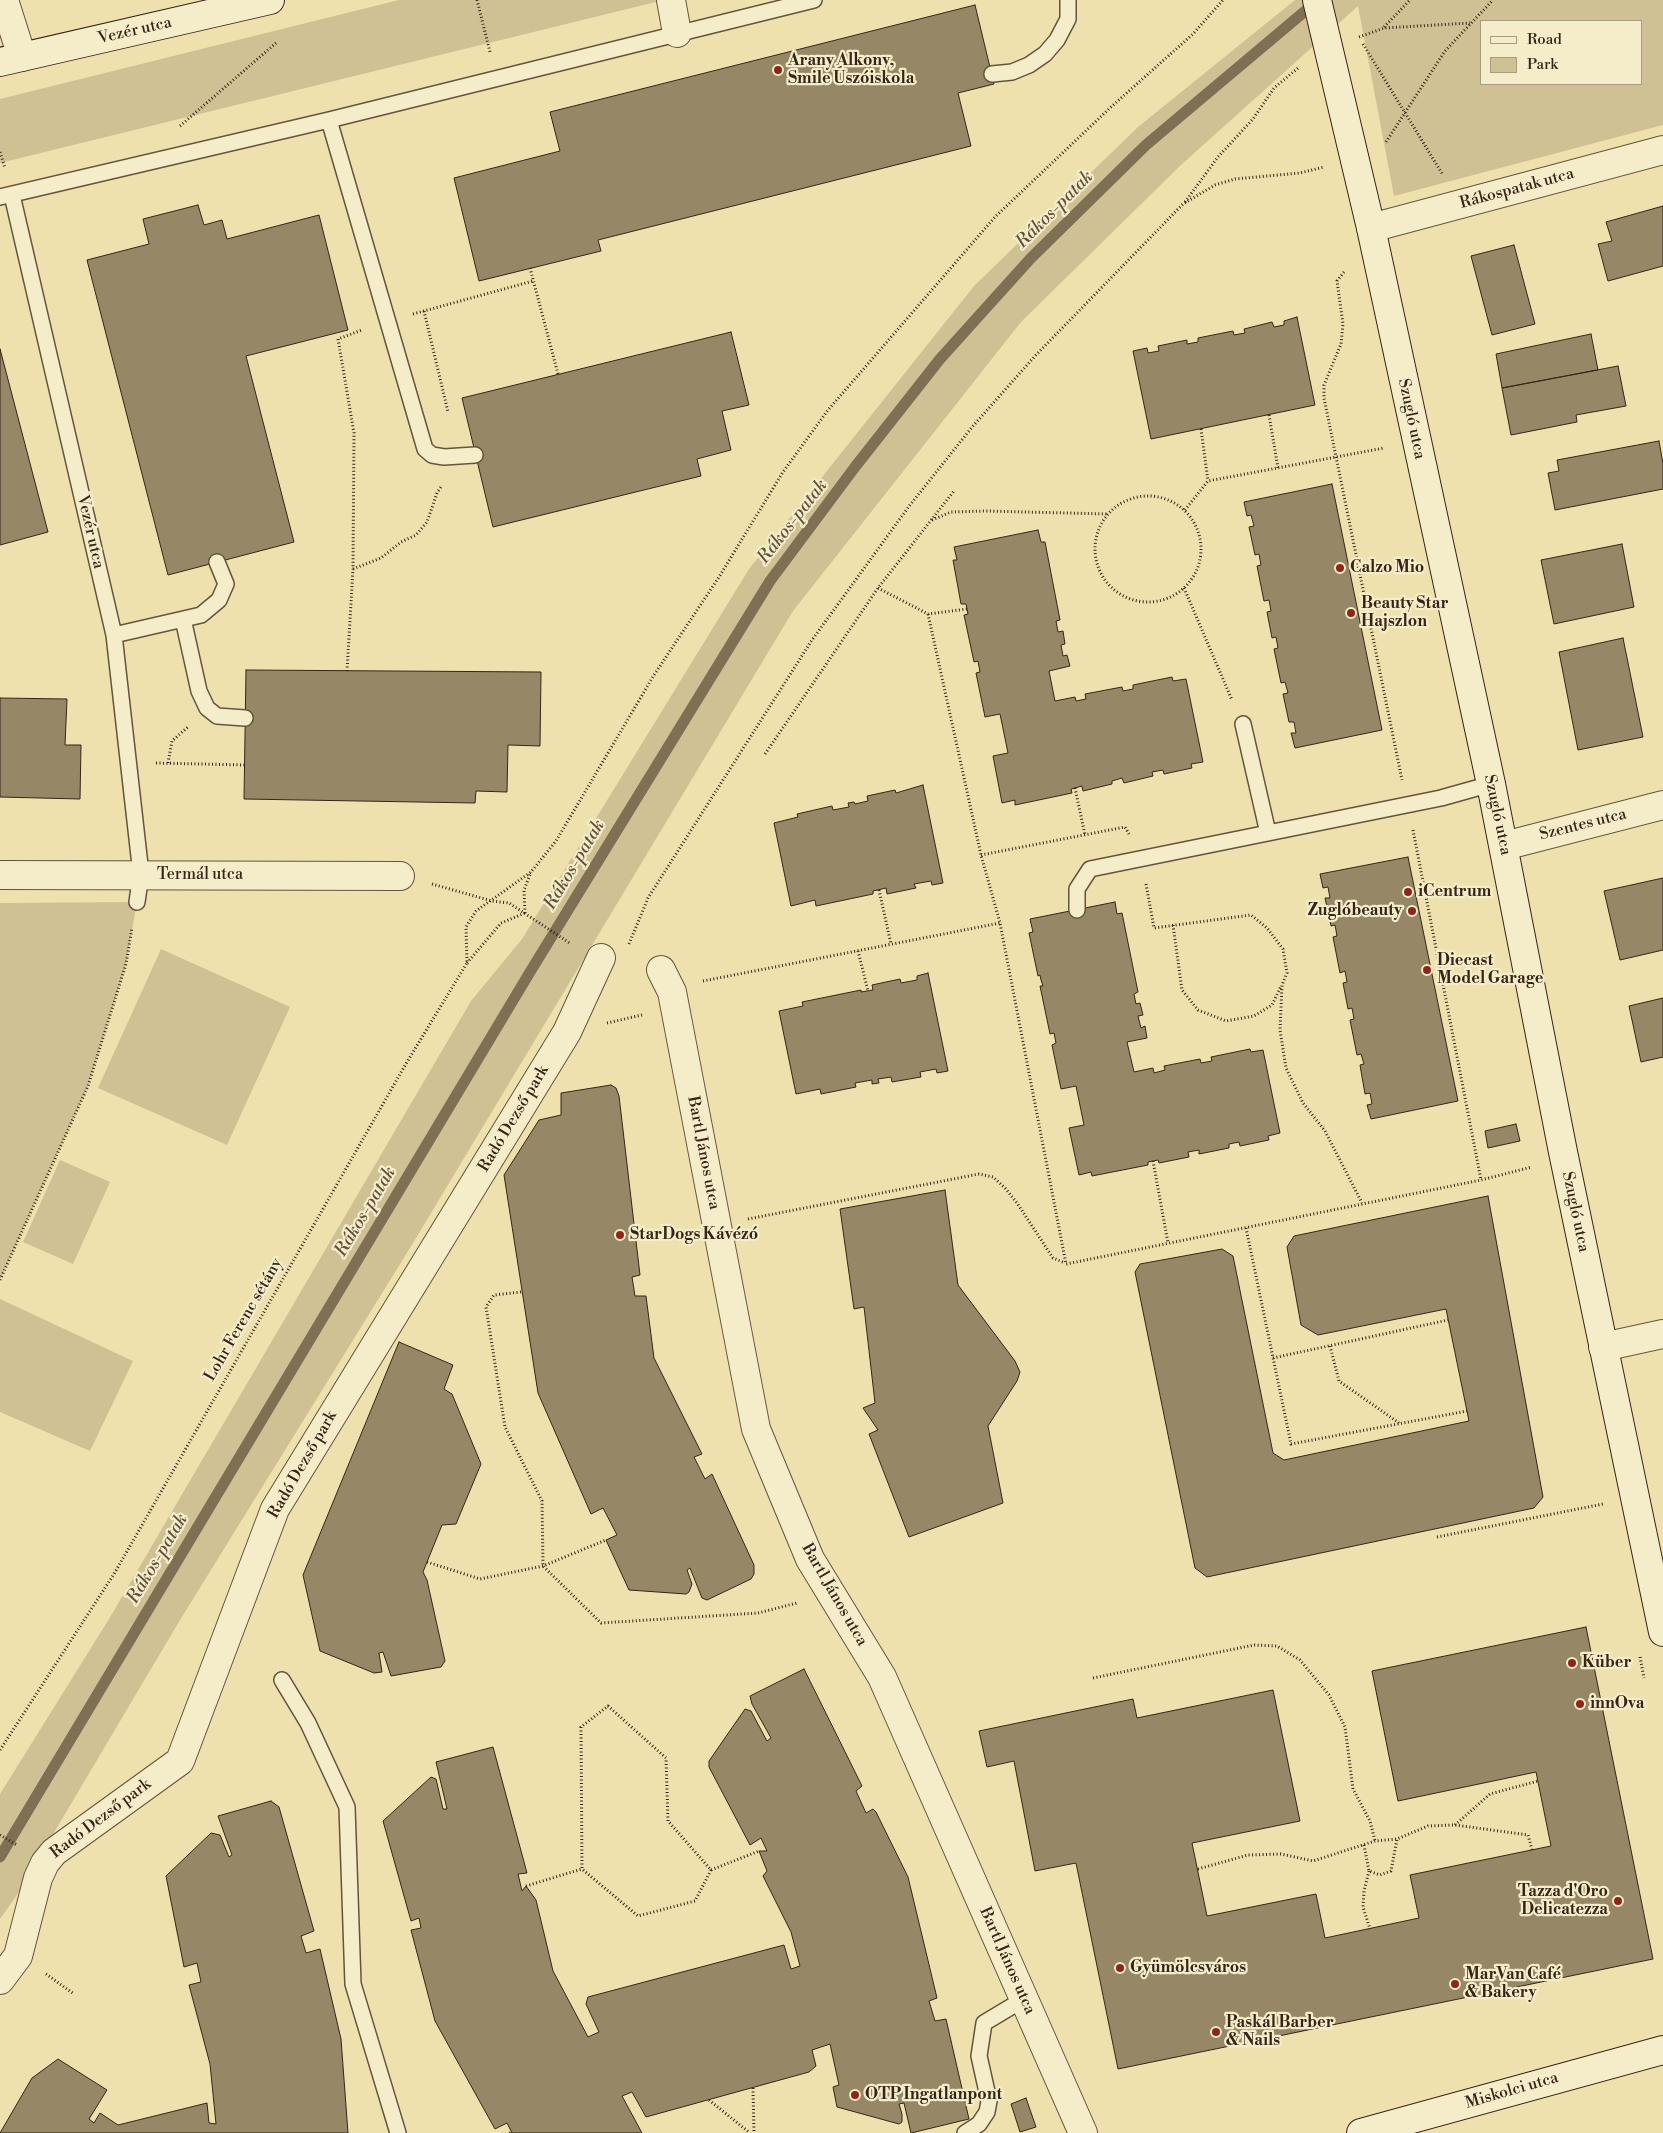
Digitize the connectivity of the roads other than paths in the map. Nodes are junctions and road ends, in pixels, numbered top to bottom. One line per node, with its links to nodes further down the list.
1 (4, 0): 8 (street)
2 (270, 0): 8 (street, Vezér utca)
3 (671, 0): 7 (street)
4 (814, 0): 7 (lane)
5 (1068, 0): 9 (lane)
6 (1317, 0): 13 (street, Szugló utca)
7 (677, 33): 10 (lane)
8 (11, 59)
9 (992, 74)
10 (329, 120): 12 (lane); 14 (lane)
11 (1663, 150): 13 (street, Rákospatak utca)
12 (6, 196): 17 (lane, Vezér utca)
13 (1370, 228): 20 (street, Szugló utca)
14 (475, 455)
15 (217, 562): 16 (lane)
16 (183, 619): 17 (lane); 18 (lane)
17 (114, 635): 24 (lane, Vezér utca)
18 (245, 718)
19 (1243, 724): 22 (lane)
20 (1492, 784): 22 (lane); 23 (street, Szugló utca)
21 (1663, 805): 23 (street, Szentes utca)
22 (1268, 833): 28 (lane)
23 (1504, 846): 32 (street, Szugló utca)
24 (141, 874): 25 (street, Termál utca); 26 (street, Termál utca); 27 (lane, Vezér utca)
25 (0, 875)
26 (400, 876)
27 (137, 902)
28 (1078, 910)
29 (601, 958): 35 (street, Radó Dezső park)
30 (669, 990): 36 (street, Bartl János utca)
31 (1663, 1334): 32 (street)
32 (1603, 1347): 33 (street, Szugló utca)
33 (1663, 1632)
34 (282, 1680): 38 (lane)
35 (0, 1980)
36 (1024, 2000): 39 (lane); 40 (street, Bartl János utca)
37 (1663, 2050): 41 (street, Miskolci utca)
38 (398, 2133)
39 (965, 2133)
40 (1083, 2133)
41 (1361, 2133)

